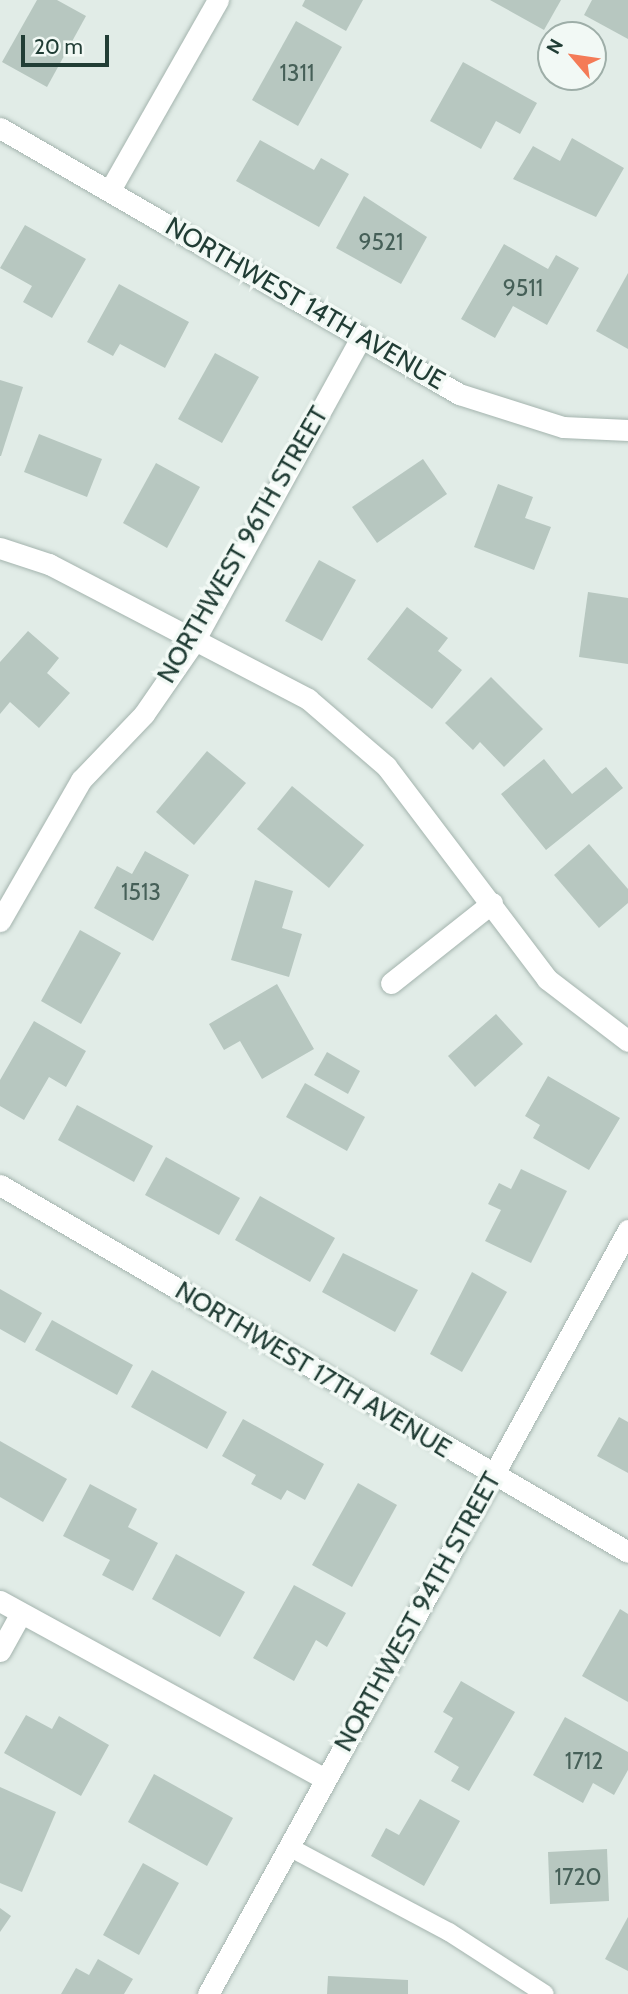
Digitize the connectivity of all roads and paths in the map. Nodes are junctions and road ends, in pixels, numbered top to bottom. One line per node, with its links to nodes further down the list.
1 (218, 0): 3 (street)
2 (0, 128): 3 (street, NORTHWEST 14TH AVENUE)
3 (110, 190): 4 (street, NORTHWEST 14TH AVENUE)
4 (361, 337): 5 (street, NORTHWEST 14TH AVENUE); 7 (street, NORTHWEST 96TH STREET)
5 (628, 430)
6 (0, 548): 7 (street)
7 (193, 643): 8 (street); 9 (street, NORTHWEST 96TH STREET)
8 (492, 903): 10 (street); 11 (street)
9 (0, 921)
10 (391, 983)
11 (628, 1041)
12 (0, 1185): 14 (street, NORTHWEST 17TH AVENUE)
13 (628, 1230): 14 (street, NORTHWEST 94TH STREET)
14 (492, 1476): 15 (street, NORTHWEST 17TH AVENUE); 19 (street, NORTHWEST 94TH STREET)
15 (628, 1552)
16 (0, 1601): 17 (street)
17 (21, 1613): 18 (street); 19 (street)
18 (0, 1651)
19 (325, 1779): 20 (street, NORTHWEST 94TH STREET)
20 (289, 1847): 21 (street, NORTHWEST 94TH STREET); 22 (lane)
21 (208, 1994)
22 (545, 1994)

